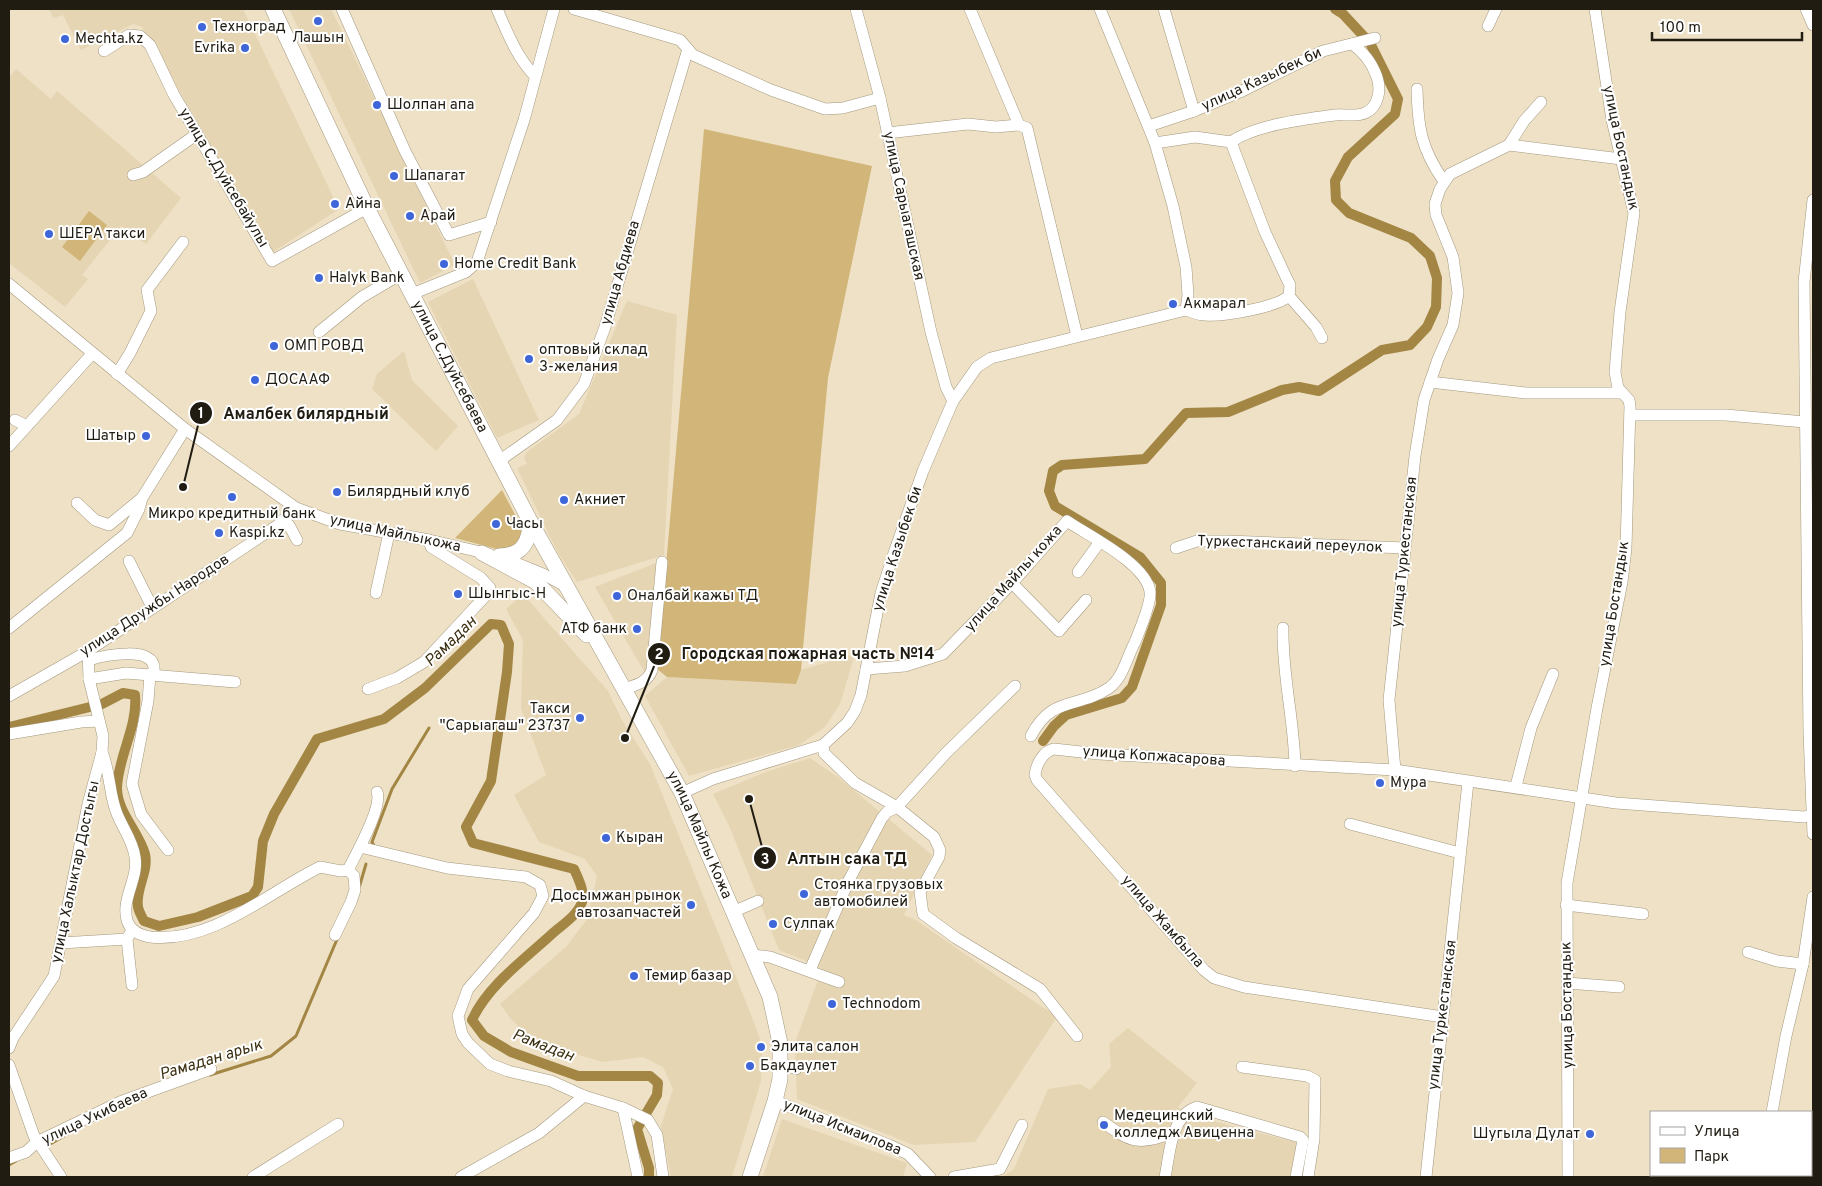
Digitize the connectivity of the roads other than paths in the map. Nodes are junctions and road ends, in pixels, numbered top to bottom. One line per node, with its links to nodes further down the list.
1 (273, 9): 35 (main road, улица С.Дуйсебаева)
2 (342, 9): 36 (street)
3 (497, 9): 19 (street)
4 (554, 9): 19 (street)
5 (574, 9): 17 (street)
6 (856, 9): 21 (street, улица Сарыагашская)
7 (970, 9): 24 (street)
8 (1100, 9): 25 (street)
9 (1164, 9): 23 (street)
10 (1496, 9): 14 (street)
11 (1595, 9): 31 (street, улица Бостандык)
12 (1806, 9): 13 (street)
13 (1813, 25)
14 (1488, 26)
15 (1375, 38): 16 (street, улица Казыбек би)
16 (1357, 42): 23 (street, улица Казыбек би); 28 (street)
17 (688, 49): 21 (street); 58 (street, улица Абдиева)
18 (104, 50): 27 (street, улица С.Дуйсебайулы)
19 (535, 76): 36 (street)
20 (1417, 89): 33 (street)
21 (880, 98): 26 (street, улица Сарыагашская)
22 (1542, 102): 30 (street)
23 (1194, 111): 25 (street, улица Казыбек би)
24 (1020, 125): 26 (street); 45 (street)
25 (1149, 126): 29 (street)
26 (887, 133): 51 (street, улица Сарыагашская)
27 (197, 134): 32 (street); 35 (street, улица С.Дуйсебайулы)
28 (1231, 142): 29 (street, улица Казыбек би); 42 (street)
29 (1155, 143): 43 (street)
30 (1509, 145): 31 (street); 33 (street)
31 (1621, 159): 50 (street, улица Бостандык)
32 (133, 175)
33 (1444, 180): 49 (street, улица Туркестанская)
34 (1813, 200): 39 (street)
35 (367, 208): 38 (main road, улица С.Дуйсебаева)
36 (491, 222): 41 (street)
37 (183, 242): 48 (street)
38 (402, 274): 41 (main road, улица С.Дуйсебаева); 44 (street)
39 (1809, 282): 54 (street)
40 (9, 284): 47 (street, улица Майлыкожа)
41 (412, 294): 58 (main road, улица С.Дуйсебаева)
42 (1289, 296): 43 (street, улица Казыбек би); 46 (street)
43 (1186, 310): 45 (street, улица Казыбек би)
44 (319, 332)
45 (1077, 336): 51 (street, улица Казыбек би)
46 (1322, 338)
47 (92, 354): 48 (street, улица Майлыкожа); 55 (street)
48 (117, 374): 56 (street, улица Майлыкожа)
49 (1430, 382): 50 (street); 72 (street, улица Туркестанская)
50 (1622, 393): 52 (street, улица Бостандык)
51 (953, 402): 87 (street, улица Казыбек би)
52 (1630, 415): 54 (street); 109 (street, улица Бостандык)
53 (15, 420): 55 (street)
54 (1805, 422): 59 (street)
55 (27, 426): 57 (street)
56 (185, 429): 60 (street); 62 (street, улица Майлыкожа)
57 (9, 446)
58 (499, 461): 64 (main road, улица С.Дуйсебаева)
59 (1809, 483): 105 (street)
60 (142, 498): 65 (street); 69 (street)
61 (77, 503): 65 (street)
62 (296, 508): 63 (street, улица Дружбы Народов); 66 (street, улица Майлыкожа)
63 (283, 521): 67 (street); 82 (street, улица Дружбы Народов)
64 (530, 522): 74 (main road); 79 (main road, улица С.Дуйсебаева)
65 (109, 525): 69 (street)
66 (389, 533): 68 (street, улица Майлыкожа); 80 (street)
67 (297, 540)
68 (429, 540): 73 (street, улица Майлыкожа); 93 (street)
69 (116, 541): 83 (street)
70 (1100, 543): 77 (street); 78 (street, улица Майлы кожа); 98 (street, улица Майлы кожа)
71 (1176, 548): 72 (street, Туркестанскаий переулок)
72 (1405, 548): 102 (street, улица Туркестанская)
73 (482, 552): 74 (street, улица Майлыкожа); 85 (main road)
74 (499, 556): 79 (street, улица Майлыкожа)
75 (129, 561): 82 (street)
76 (662, 562): 94 (street)
77 (1078, 572)
78 (1012, 583): 81 (street); 87 (street, улица Майлы кожа)
79 (565, 586): 85 (main road, улица Майлы Кожа)
80 (376, 593)
81 (1086, 600)
82 (152, 607): 86 (street, улица Дружбы Народов)
83 (9, 628)
84 (1283, 628): 101 (street)
85 (596, 642): 94 (main road, улица Майлы Кожа)
86 (88, 656): 89 (street); 90 (street, улица Халыктар Достыгы); 95 (street, улица Дружбы Народов)
87 (866, 669): 99 (street, улица Казыбек би)
88 (1554, 674): 106 (street)
89 (150, 675): 90 (street); 91 (street); 115 (street)
90 (89, 679): 96 (street, улица Халыктар Достыгы)
91 (235, 682)
92 (1015, 686): 110 (street)
93 (368, 689)
94 (624, 689): 108 (main road, улица Майлы Кожа)
95 (9, 696)
96 (98, 717): 97 (street); 100 (street, улица Халыктар Достыгы)
97 (9, 734)
98 (1031, 736)
99 (824, 745): 108 (street, улица Казыбек би); 110 (street)
100 (102, 752): 123 (street); 126 (street, улица Халыктар Достыгы)
101 (1295, 766): 102 (street, улица Копжасарова); 103 (street, улица Копжасарова)
102 (1395, 770): 104 (street)
103 (1038, 780): 136 (street, улица Жамбыла)
104 (1468, 782): 106 (street); 116 (street, улица Туркестанская)
105 (1812, 785): 111 (street)
106 (1516, 786): 109 (street)
107 (378, 792): 114 (street)
108 (682, 793): 121 (main road, улица Майлы Кожа)
109 (1582, 799): 111 (street); 120 (street, улица Бостандык)
110 (897, 807): 131 (street); 137 (street)
111 (1812, 814): 113 (street)
112 (1350, 824): 116 (street)
113 (1813, 834)
114 (360, 847): 117 (street); 144 (street)
115 (168, 850)
116 (1460, 853): 136 (street, улица Туркестанская)
117 (348, 870): 123 (street); 124 (street)
118 (1813, 897): 125 (street)
119 (758, 902): 121 (street)
120 (1566, 905): 122 (street); 133 (street, улица Бостандык)
121 (735, 911): 129 (main road, улица Майлы Кожа)
122 (1643, 914)
123 (130, 935): 126 (street); 134 (street)
124 (335, 935)
125 (1808, 940): 128 (street); 130 (street)
126 (62, 944): 138 (street, улица Халыктар Достыгы)
127 (1748, 952): 130 (street)
128 (1813, 954)
129 (753, 955): 131 (street); 139 (main road, улица Майлы Кожа)
130 (1804, 964): 147 (street)
131 (810, 970): 132 (street)
132 (839, 982)
133 (1568, 983): 135 (street); 166 (street, улица Бостандык)
134 (132, 984)
135 (1620, 987)
136 (1443, 1017): 165 (street, улица Туркестанская)
137 (1078, 1036)
138 (9, 1048)
139 (781, 1063): 143 (street); 145 (main road, улица Майлы Кожа)
140 (9, 1065): 152 (street)
141 (1242, 1067): 164 (street)
142 (211, 1069): 152 (street, улица Укибаева)
143 (796, 1069)
144 (584, 1096): 146 (street); 156 (street)
145 (775, 1101): 159 (main road, улица Майлы Кожа); 160 (street, улица Исмаилова)
146 (623, 1108): 157 (street); 158 (street)
147 (1772, 1111)
148 (1103, 1122): 151 (street)
149 (338, 1124): 155 (street)
150 (1022, 1125): 161 (street)
151 (1174, 1132): 162 (street); 163 (street)
152 (36, 1139): 153 (street, улица Укибаева); 154 (street)
153 (9, 1158)
154 (62, 1177)
155 (253, 1177)
156 (461, 1177)
157 (638, 1177)
158 (663, 1177)
159 (750, 1177)
160 (930, 1177)
161 (954, 1177)
162 (1165, 1177)
163 (1296, 1177)
164 (1308, 1177)
165 (1426, 1177)
166 (1568, 1177)

